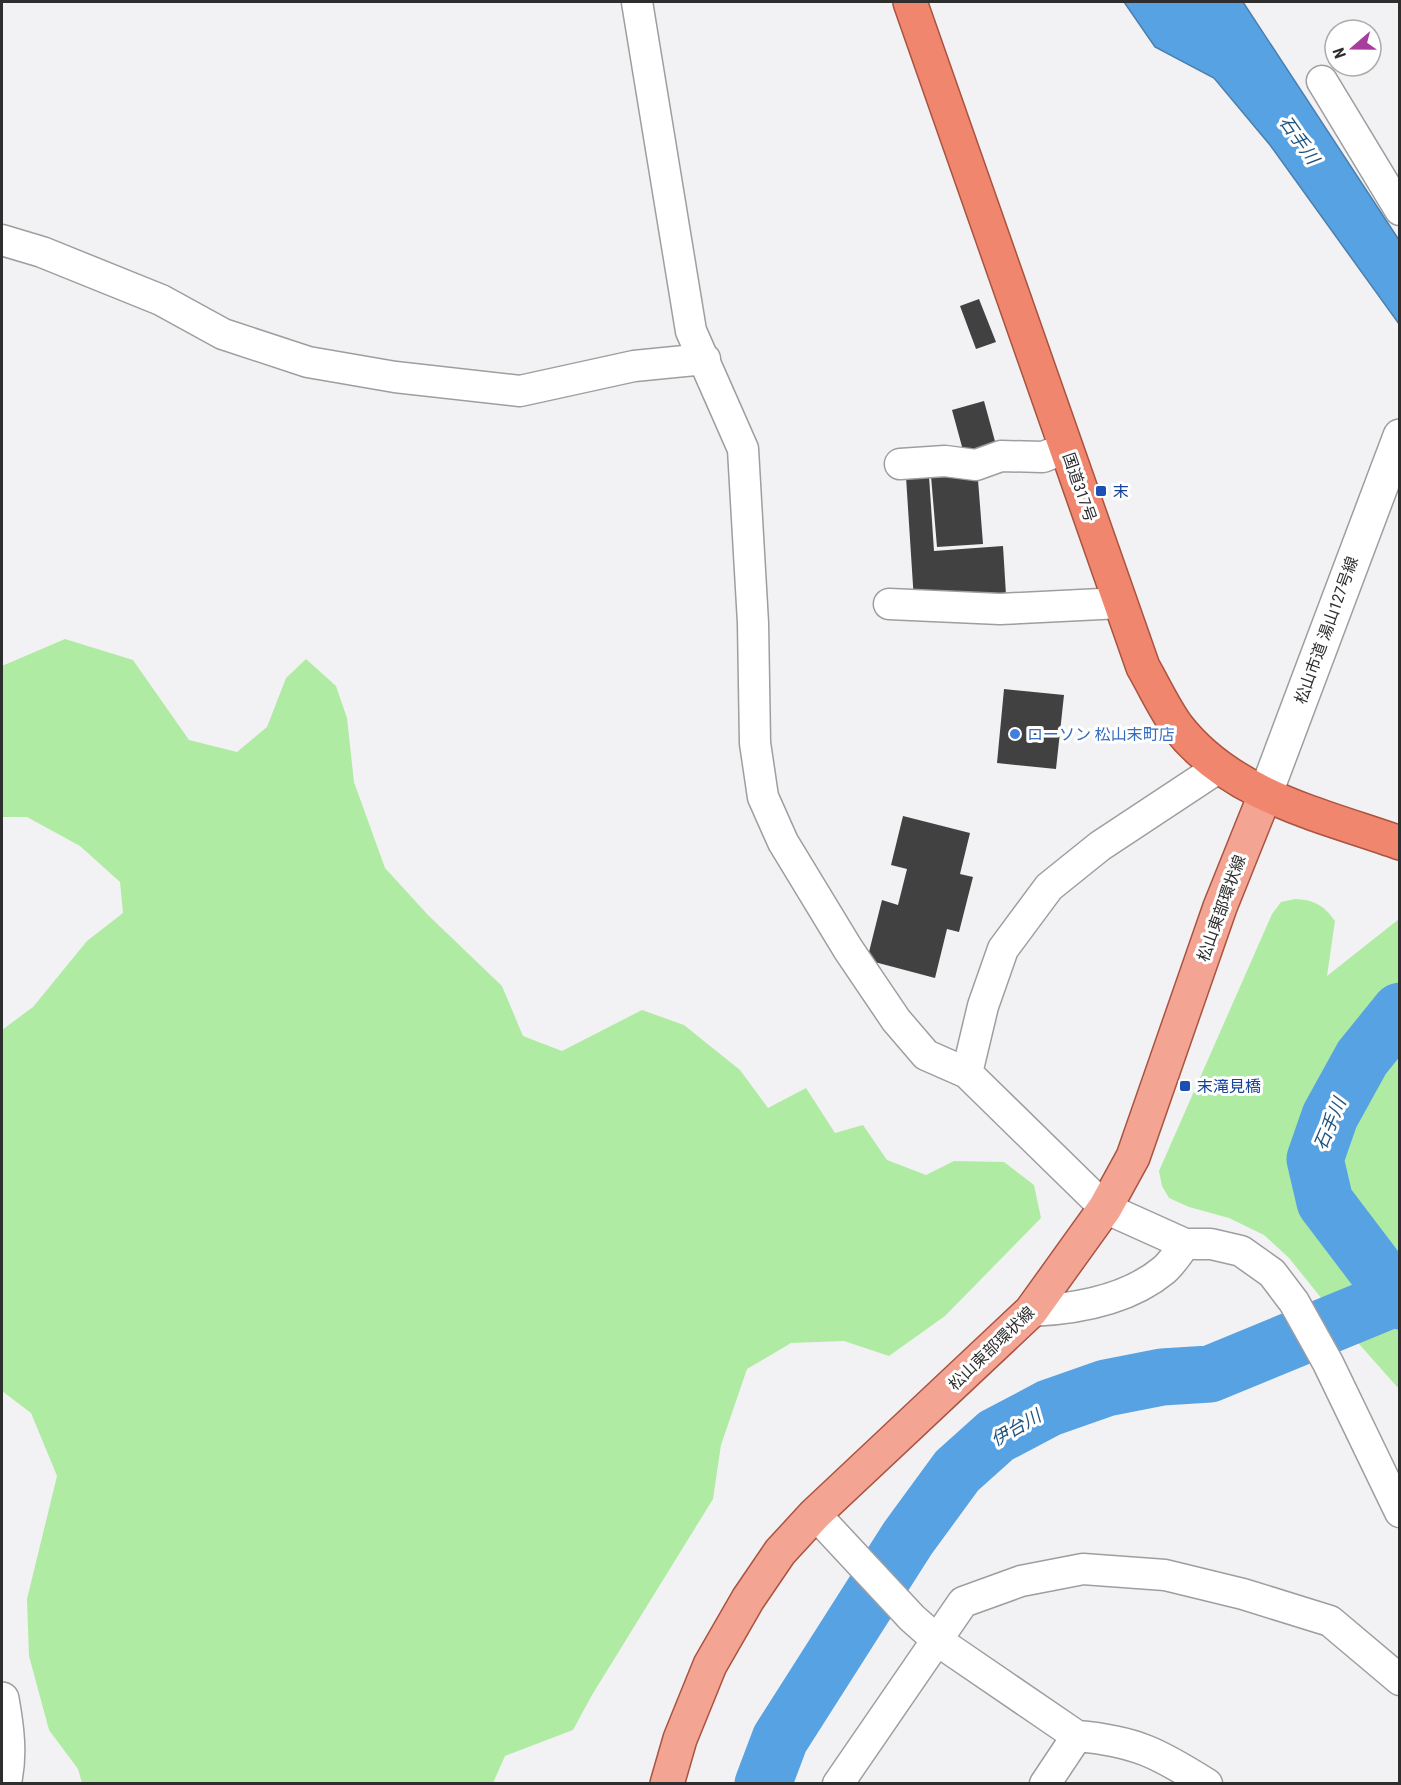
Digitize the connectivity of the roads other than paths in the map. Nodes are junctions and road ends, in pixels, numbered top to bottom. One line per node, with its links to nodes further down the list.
1 (637, 2): 6 (street)
2 (910, 2): 7 (highway, 国道317号)
3 (1322, 81): 4 (street)
4 (1400, 210)
5 (2, 240): 6 (street)
6 (705, 359): 15 (street)
7 (1066, 448): 9 (street); 11 (highway, 国道317号)
8 (1393, 450): 13 (street, 松山市道 湯山127号線)
9 (900, 464)
10 (889, 603): 11 (street)
11 (1120, 603): 12 (highway, 国道317号)
12 (1218, 768): 13 (highway, 国道317号); 15 (street)
13 (1265, 795): 14 (highway, 国道317号); 16 (main road, 松山東部環状線)
14 (1400, 843)
15 (968, 1073): 16 (street)
16 (1105, 1208): 17 (street); 18 (main road, 松山東部環状線)
17 (1185, 1244): 18 (street); 19 (street)
18 (1031, 1311): 20 (main road, 松山東部環状線)
19 (1400, 1512)
20 (815, 1514): 21 (street); 26 (main road, 松山東部環状線)
21 (938, 1641): 22 (street); 24 (street); 27 (street)
22 (1400, 1680)
23 (2, 1699): 25 (street)
24 (1077, 1736): 28 (street); 29 (street)
25 (4, 1784)
26 (667, 1784)
27 (838, 1784)
28 (1045, 1784)
29 (1207, 1784)

